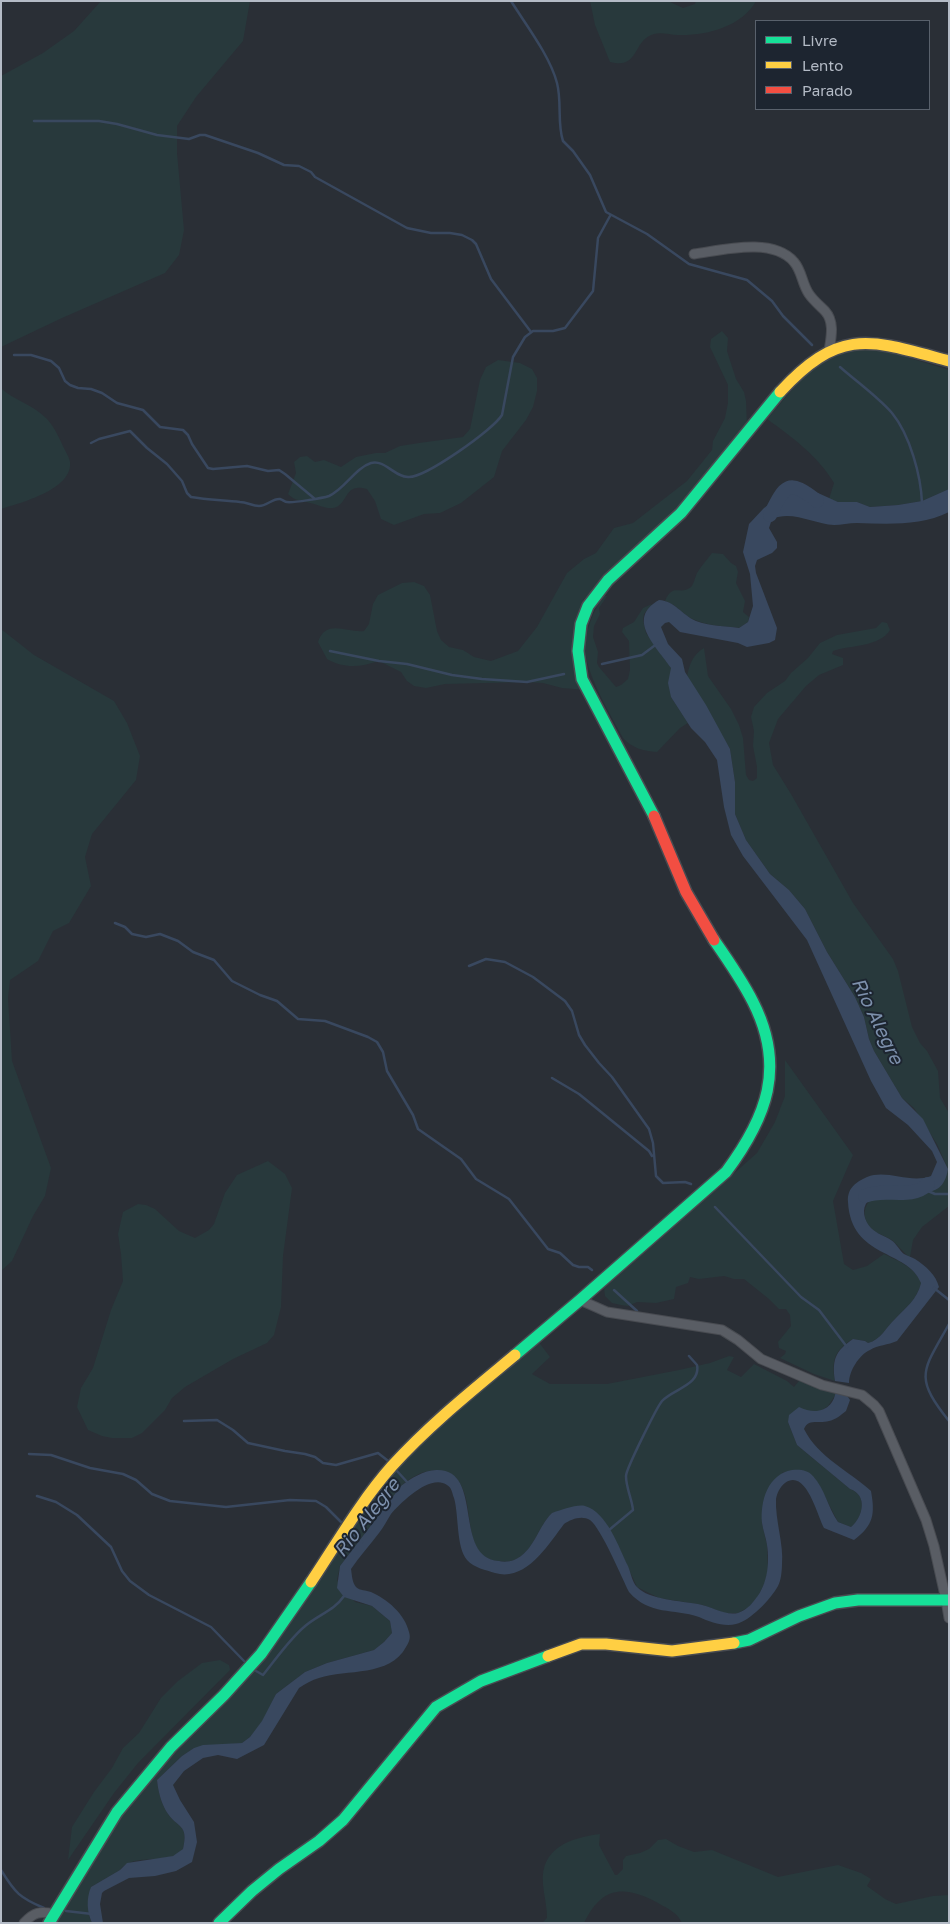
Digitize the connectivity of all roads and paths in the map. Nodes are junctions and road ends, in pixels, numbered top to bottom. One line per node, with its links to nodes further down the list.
1 (694, 254): 2 (street)
2 (829, 352): 3 (main road); 4 (main road)
3 (949, 361)
4 (580, 1300): 5 (street); 7 (main road)
5 (948, 1600): 6 (street); 9 (main road)
6 (949, 1618)
7 (51, 1918): 8 (street)
8 (24, 1923)
9 (219, 1923)

